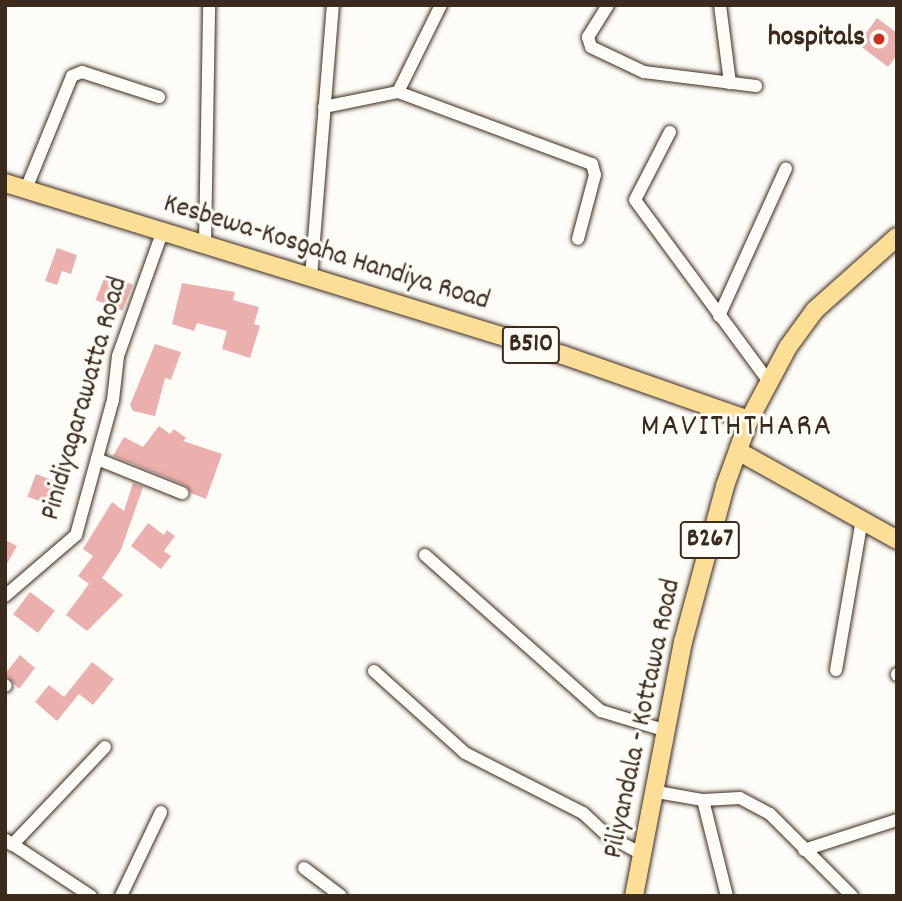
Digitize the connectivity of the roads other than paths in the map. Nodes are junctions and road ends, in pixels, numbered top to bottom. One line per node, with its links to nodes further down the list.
1 (209, 5): 18 (street)
2 (333, 5): 10 (street)
3 (441, 5): 8 (street)
4 (608, 5): 6 (street)
5 (720, 5): 6 (street)
6 (730, 83): 7 (street)
7 (756, 86)
8 (398, 92): 10 (street); 17 (street)
9 (159, 97): 14 (street)
10 (324, 107): 19 (street)
11 (670, 132): 20 (street)
12 (786, 168): 20 (street)
13 (5, 183): 14 (main road, Kesbewa-Kosgaha Handiya Road / B510)
14 (26, 189): 15 (main road, Kesbewa-Kosgaha Handiya Road / B510)
15 (163, 230): 18 (main road, Kesbewa-Kosgaha Handiya Road / B510); 24 (street, Pinidiyagarawatta Road)
16 (897, 237): 21 (main road, Piliyandala - Kottawa Road / B267)
17 (578, 239)
18 (205, 243): 19 (main road, Kesbewa-Kosgaha Handiya Road / B510)
19 (311, 277): 22 (main road, Kesbewa-Kosgaha Handiya Road / B510)
20 (719, 316): 21 (street)
21 (770, 383): 22 (main road, Piliyandala - Kottawa Road / B267)
22 (749, 420): 23 (main road, Piliyandala - Kottawa Road / B267)
23 (738, 451): 26 (main road); 32 (main road, Piliyandala - Kottawa Road / B267)
24 (97, 459): 25 (street); 29 (street, Pinidiyagarawatta Road)
25 (182, 493)
26 (862, 519): 27 (main road); 30 (street)
27 (897, 540)
28 (425, 555): 32 (street)
29 (5, 596)
30 (836, 670)
31 (374, 671): 40 (street)
32 (667, 731): 34 (main road, Piliyandala - Kottawa Road / B267)
33 (105, 747): 38 (street)
34 (657, 792): 35 (street); 40 (main road, Piliyandala - Kottawa Road / B267)
35 (703, 800): 39 (street); 46 (street)
36 (161, 812): 43 (street)
37 (897, 820): 39 (street)
38 (8, 843): 42 (street)
39 (804, 850): 47 (street)
40 (644, 855): 45 (main road, Piliyandala - Kottawa Road / B267)
41 (304, 869): 44 (street)
42 (91, 896)
43 (121, 896)
44 (341, 896)
45 (634, 896)
46 (727, 896)
47 (852, 896)

